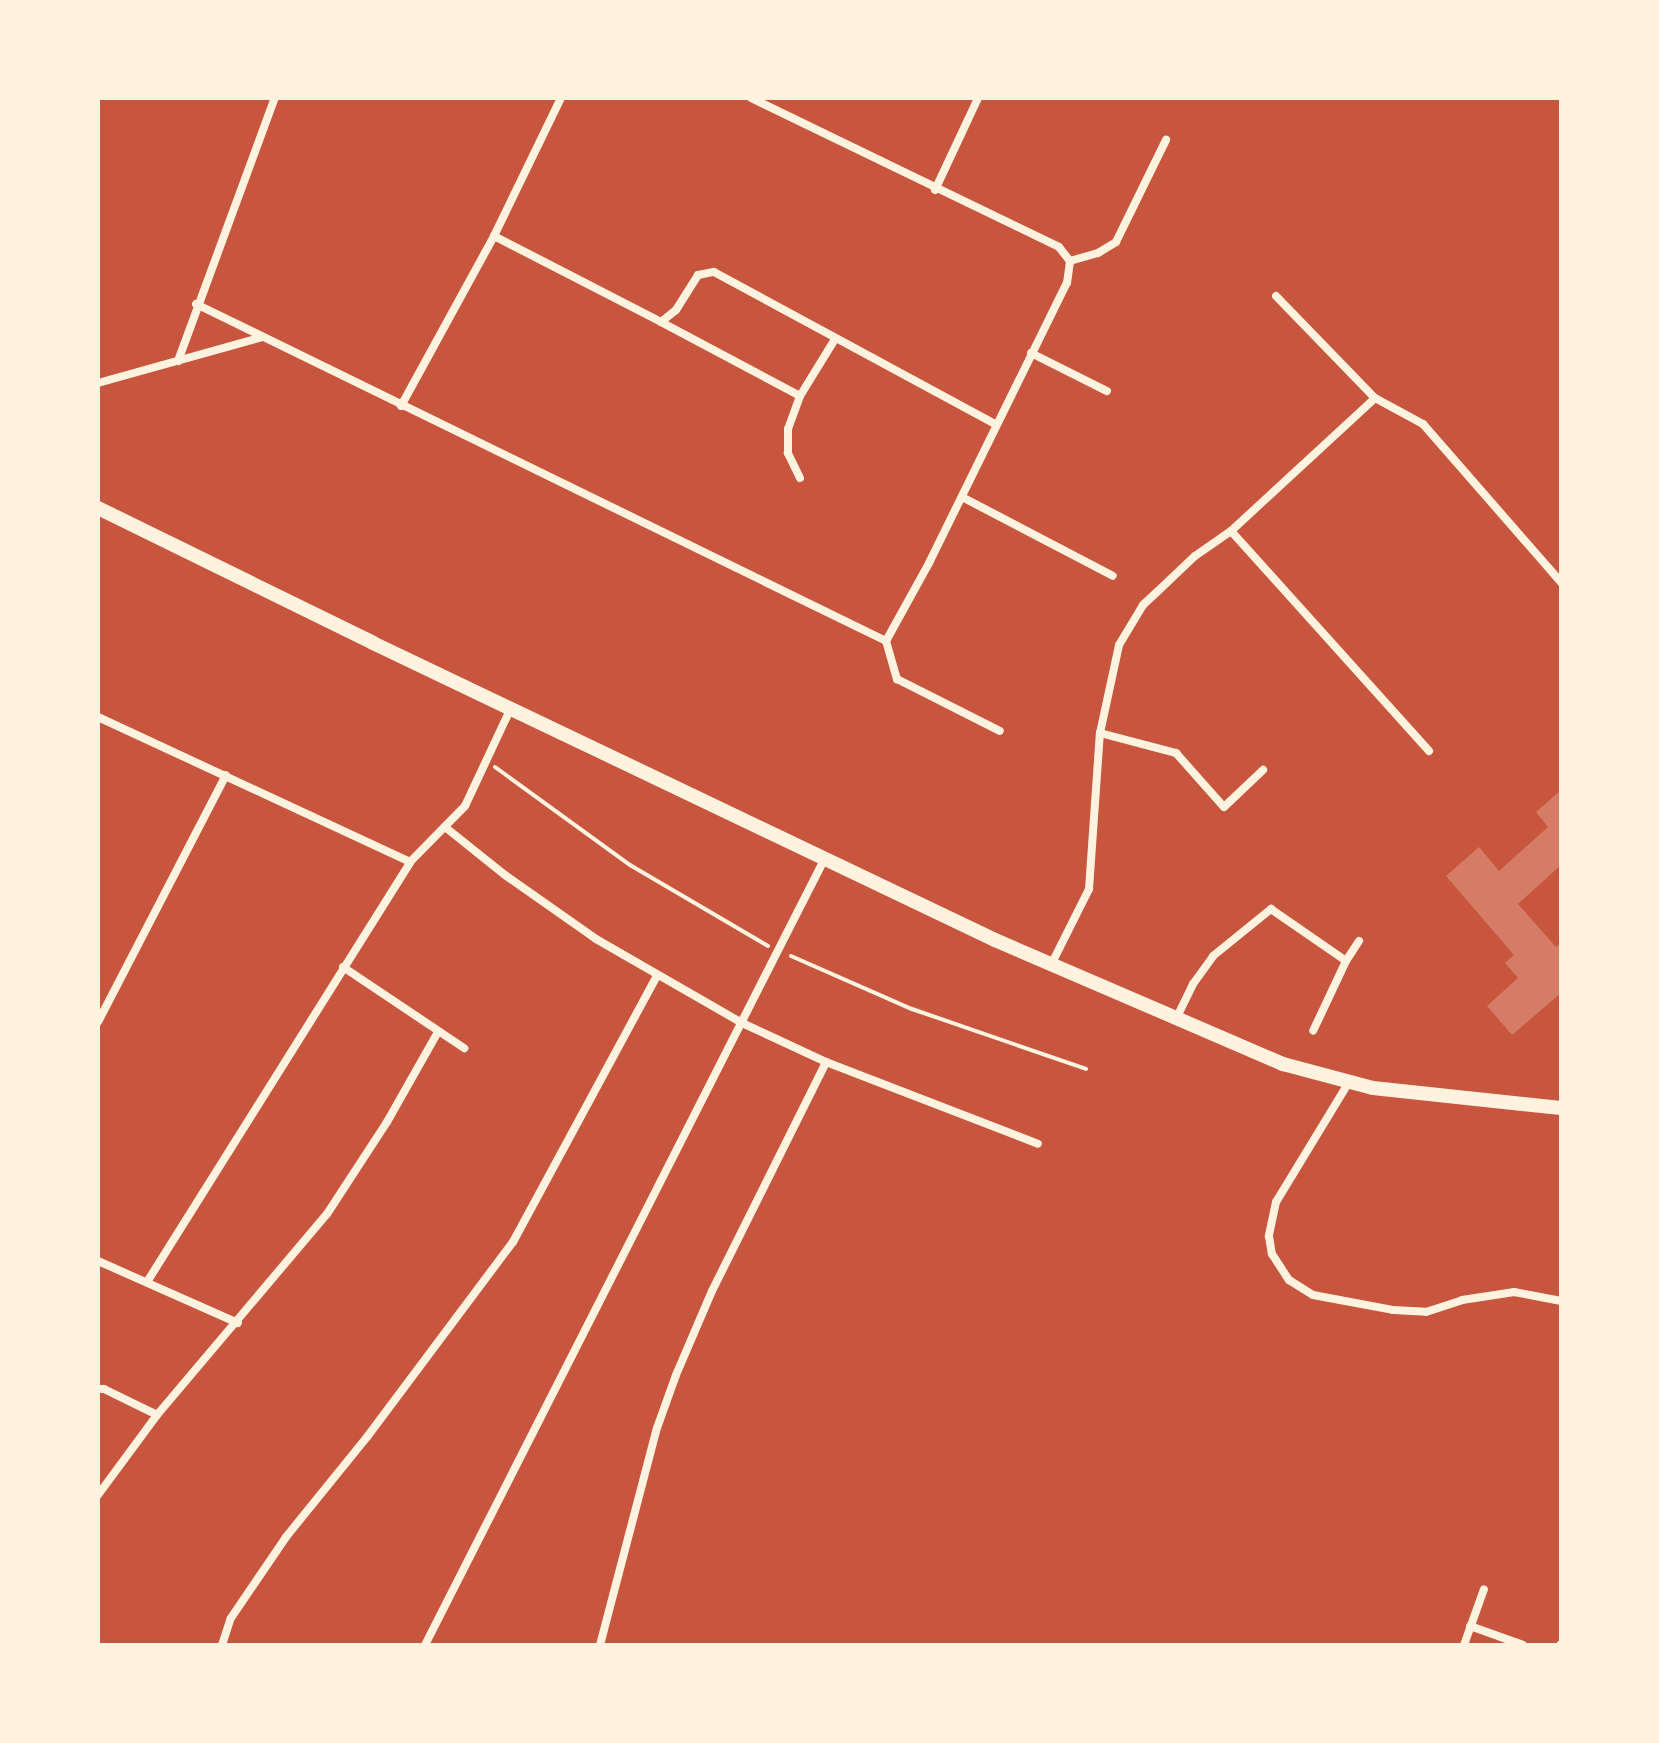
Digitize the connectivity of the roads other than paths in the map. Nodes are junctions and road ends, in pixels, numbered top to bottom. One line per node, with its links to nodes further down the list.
1 (275, 98): 11 (street)
2 (561, 98): 8 (street)
3 (751, 98): 5 (street)
4 (978, 98): 7 (street)
5 (767, 101): 7 (street)
6 (1166, 140): 9 (street)
7 (935, 190): 9 (street)
8 (494, 236): 12 (street); 21 (street)
9 (1070, 261): 15 (street)
10 (1276, 296): 20 (street)
11 (196, 304): 13 (street); 16 (street)
12 (661, 322): 14 (street); 19 (street)
13 (263, 337): 16 (street); 21 (street)
14 (835, 339): 19 (street); 22 (street)
15 (1031, 353): 18 (street); 22 (street)
16 (178, 361): 17 (street)
17 (98, 383)
18 (1107, 391)
19 (800, 396): 23 (street)
20 (1375, 398): 26 (street); 28 (street)
21 (401, 406): 29 (street)
22 (995, 424): 24 (street)
23 (800, 478)
24 (962, 497): 27 (street); 29 (street)
25 (98, 508): 30 (street)
26 (1231, 531): 33 (street); 34 (street)
27 (1113, 576)
28 (1561, 582)
29 (886, 641): 32 (street)
30 (511, 708): 37 (street); 38 (street)
31 (98, 717): 36 (street)
32 (1000, 731)
33 (1100, 733): 35 (street); 42 (street)
34 (1429, 751)
35 (1263, 770)
36 (226, 775): 39 (street); 46 (street)
37 (445, 827): 39 (street); 44 (street)
38 (825, 857): 42 (street); 47 (street)
39 (410, 862): 43 (street)
40 (1359, 941): 41 (street)
41 (1346, 961): 45 (street); 48 (street)
42 (1051, 965): 45 (street)
43 (343, 967): 49 (street); 56 (street)
44 (656, 977): 47 (street); 64 (street)
45 (1176, 1020): 52 (street)
46 (98, 1022)
47 (742, 1023): 51 (street); 65 (street)
48 (1313, 1031)
49 (438, 1032): 50 (street); 58 (street)
50 (464, 1048)
51 (826, 1062): 54 (street); 66 (street)
52 (1349, 1082): 53 (street); 57 (street)
53 (1561, 1108)
54 (1038, 1144)
55 (98, 1261): 56 (street)
56 (147, 1282): 58 (street)
57 (1561, 1301)
58 (238, 1323): 60 (street)
59 (98, 1389): 60 (street)
60 (157, 1415): 61 (street)
61 (98, 1495)
62 (1484, 1589): 63 (street)
63 (1470, 1626): 67 (street); 68 (street)
64 (222, 1645)
65 (425, 1645)
66 (600, 1645)
67 (1464, 1645)
68 (1523, 1645)

